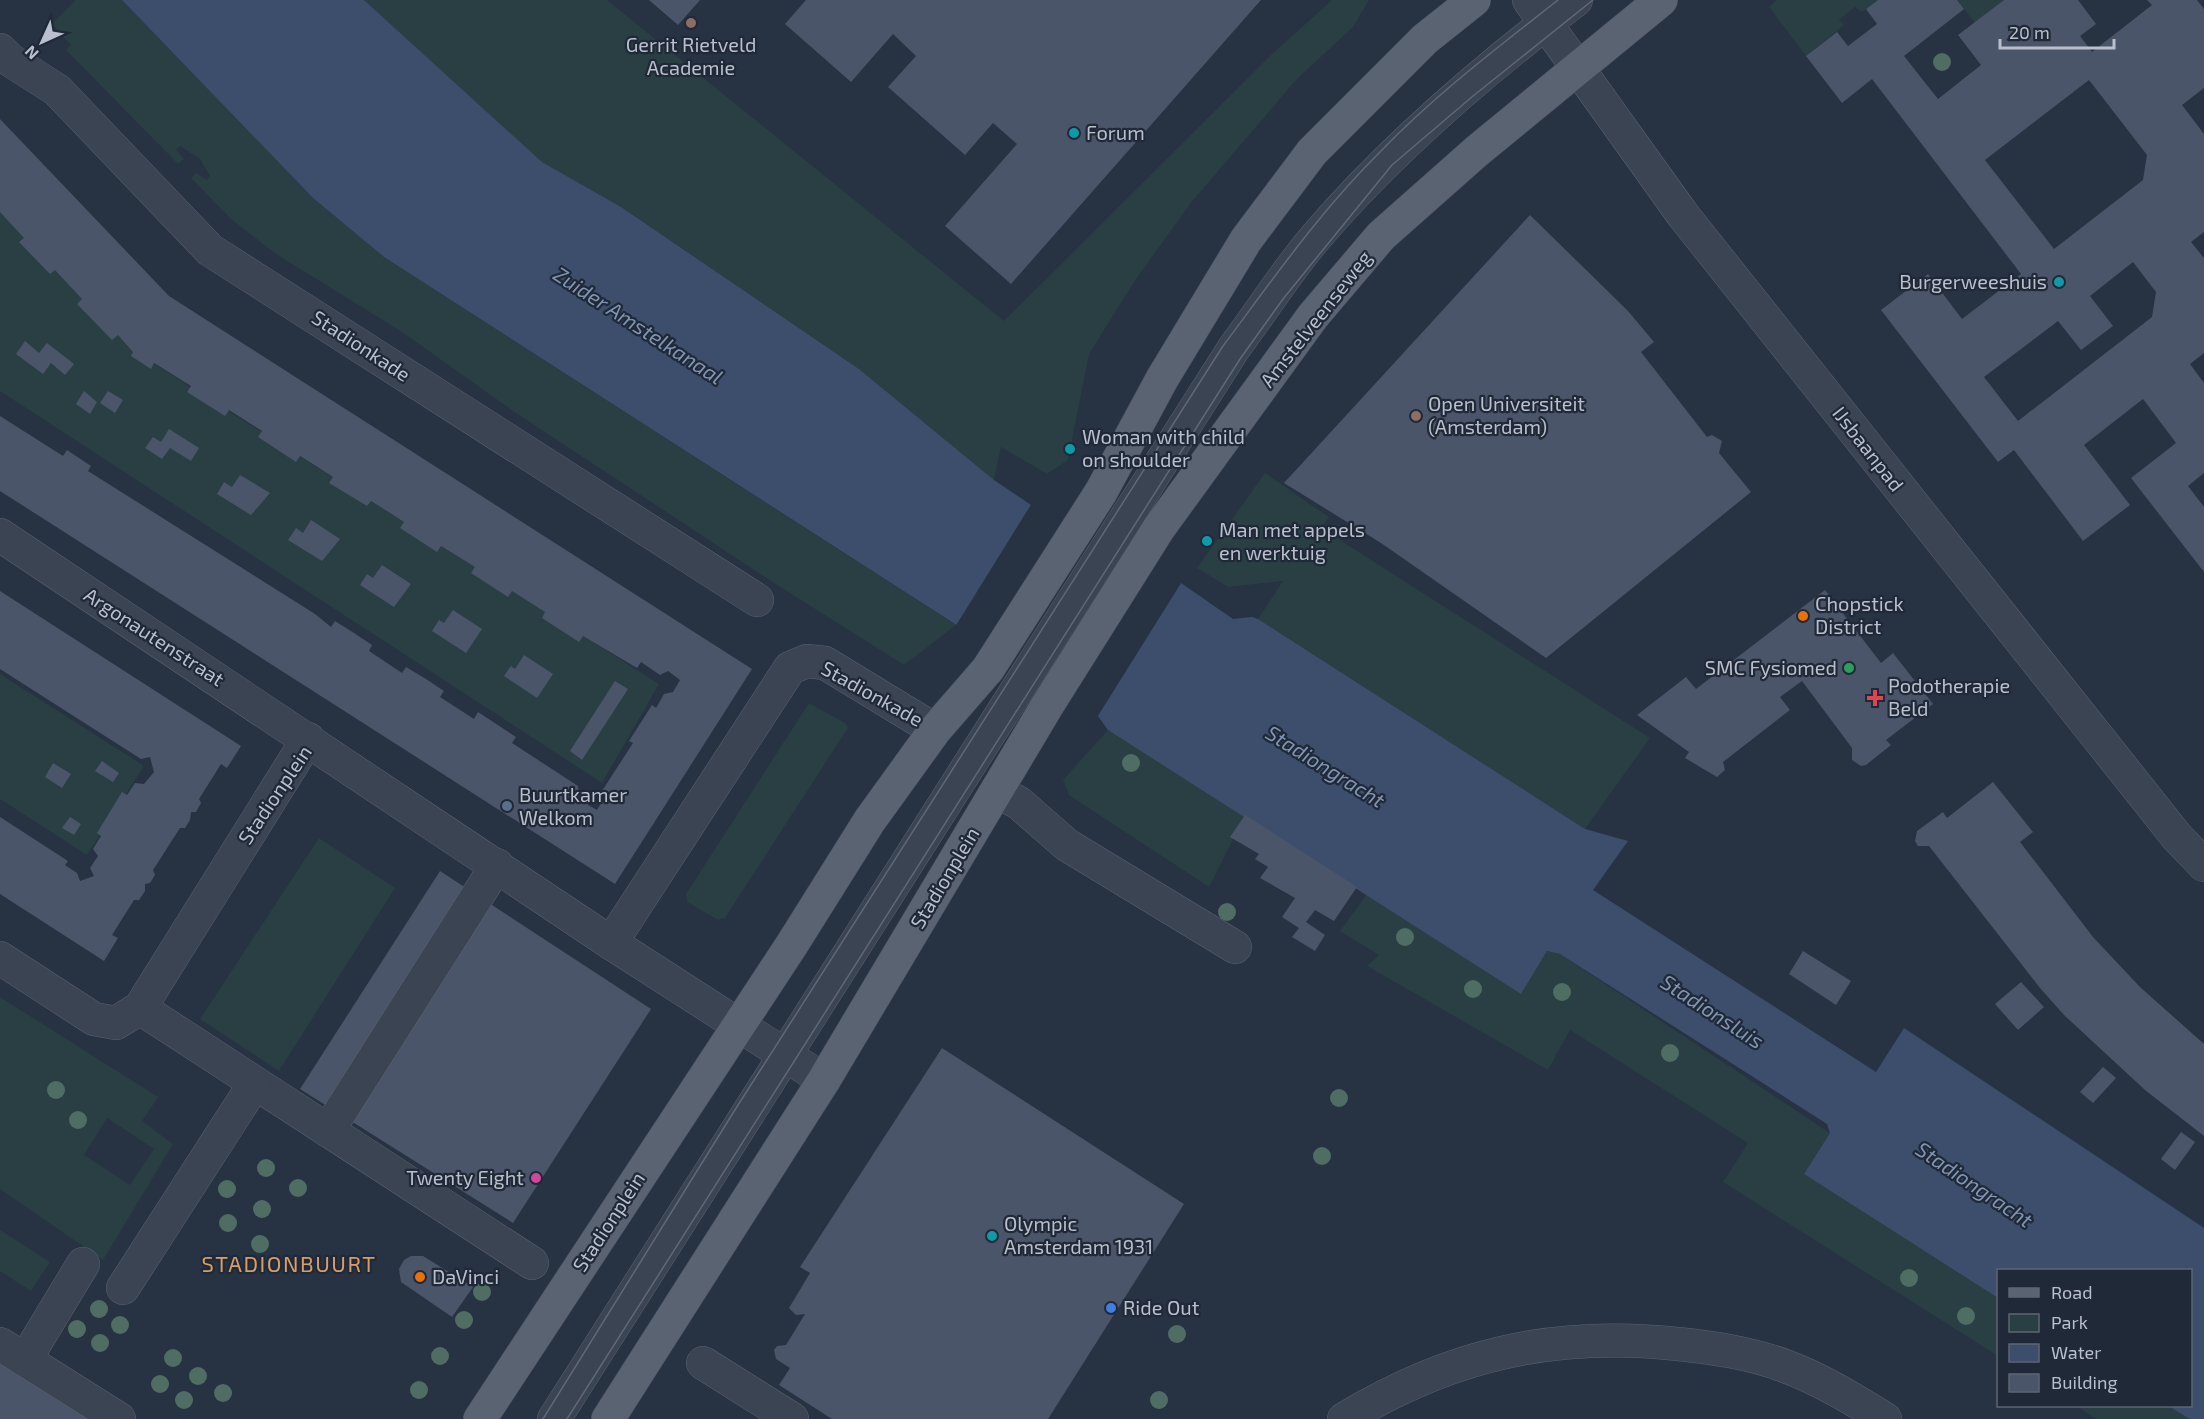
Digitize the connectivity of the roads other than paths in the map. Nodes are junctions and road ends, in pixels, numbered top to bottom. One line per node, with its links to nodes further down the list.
1 (1474, 0): 12 (main road, Stadionplein)
2 (1576, 0): 4 (street, Amstelveenseweg)
3 (1661, 0): 6 (main road, Amstelveenseweg)
4 (1536, 12): 6 (street, IJsbaanpad); 7 (street, Amstelveenseweg)
5 (0, 51): 9 (street, Stadionkade)
6 (1577, 68): 7 (main road, Amstelveenseweg); 16 (street, IJsbaanpad)
7 (1145, 520): 10 (street, Amstelveenseweg); 11 (main road, Amstelveenseweg)
8 (0, 535): 13 (street, Argonautenstraat)
9 (757, 600)
10 (1019, 688): 22 (street, Stadionplein)
11 (1047, 706): 14 (main road, Stadionplein)
12 (935, 730): 17 (street, Stadionkade); 21 (main road, Stadionplein)
13 (308, 739): 15 (street, Stadionplein); 20 (street, Stadionplein)
14 (997, 791): 18 (street); 23 (main road, Stadionplein)
15 (497, 864): 17 (street, Stadionplein); 25 (street)
16 (2204, 865)
17 (611, 943): 21 (street, Stadionplein)
18 (1235, 947)
19 (0, 958): 20 (street)
20 (128, 1015): 24 (street)
21 (739, 1025): 22 (street, Stadionplein); 32 (main road, Stadionplein)
22 (785, 1055): 23 (street, Stadionplein); 33 (street, Stadionplein)
23 (824, 1080): 34 (main road, Stadionplein)
24 (255, 1083): 25 (street); 28 (street)
25 (328, 1131): 26 (street)
26 (532, 1263)
27 (83, 1264): 29 (street)
28 (123, 1288)
29 (13, 1352): 31 (street)
30 (703, 1363): 35 (street)
31 (119, 1419)
32 (480, 1419)
33 (554, 1419)
34 (608, 1419)
35 (792, 1419)
36 (1344, 1419): 37 (street)
37 (1885, 1419)

